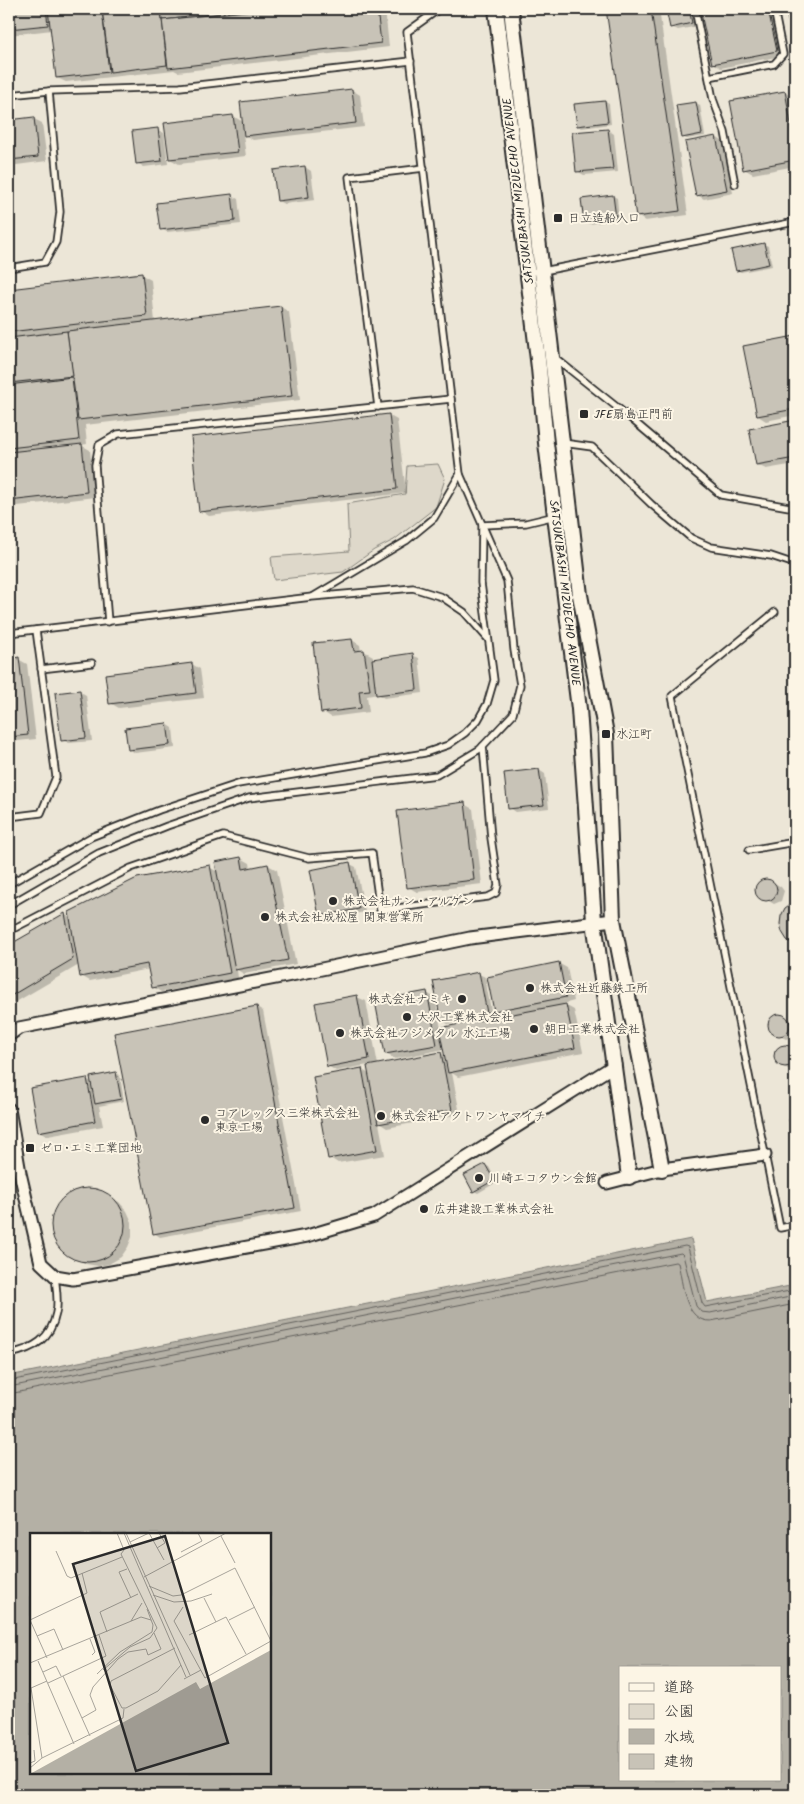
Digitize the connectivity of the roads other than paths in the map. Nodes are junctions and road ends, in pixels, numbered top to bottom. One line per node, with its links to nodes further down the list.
1 (439, 9): 6 (lane)
2 (496, 9): 15 (street, SATSUKIBASHI MIZUECHO AVENUE)
3 (511, 9): 14 (street, SATSUKIBASHI MIZUECHO AVENUE)
4 (695, 9): 7 (lane)
5 (774, 9): 7 (lane)
6 (411, 61): 8 (lane); 10 (lane)
7 (709, 77): 11 (lane)
8 (49, 91): 9 (lane); 13 (lane)
9 (9, 95)
10 (424, 168): 17 (lane); 18 (lane)
11 (735, 184)
12 (795, 222): 14 (lane)
13 (9, 268)
14 (543, 271): 15 (lane); 16 (street, SATSUKIBASHI MIZUECHO AVENUE)
15 (527, 272): 22 (street, SATSUKIBASHI MIZUECHO AVENUE)
16 (552, 356): 19 (street, SATSUKIBASHI MIZUECHO AVENUE); 21 (lane)
17 (451, 399): 18 (lane); 20 (lane)
18 (378, 407): 28 (lane)
19 (563, 443): 23 (street, SATSUKIBASHI MIZUECHO AVENUE); 25 (lane)
20 (460, 474): 24 (lane); 26 (lane)
21 (795, 508)
22 (555, 516): 23 (lane); 24 (lane); 41 (street, SATSUKIBASHI MIZUECHO AVENUE)
23 (572, 516): 40 (street, SATSUKIBASHI MIZUECHO AVENUE)
24 (482, 525): 31 (lane); 34 (lane)
25 (795, 564)
26 (312, 597): 28 (lane); 31 (lane)
27 (776, 612): 46 (lane)
28 (108, 622): 29 (lane)
29 (36, 630): 30 (lane); 33 (lane)
30 (9, 633)
31 (488, 639): 38 (lane)
32 (92, 663): 33 (lane)
33 (41, 669): 35 (lane)
34 (483, 746): 39 (lane); 42 (lane)
35 (9, 818)
36 (795, 842): 37 (lane)
37 (749, 850)
38 (9, 884)
39 (9, 905)
40 (613, 920): 41 (street); 47 (street, SATSUKIBASHI MIZUECHO AVENUE)
41 (594, 921): 43 (street); 44 (street, SATSUKIBASHI MIZUECHO AVENUE)
42 (9, 931)
43 (9, 1035)
44 (615, 1065): 48 (street, SATSUKIBASHI MIZUECHO AVENUE); 51 (street)
45 (9, 1109): 51 (street)
46 (766, 1155): 47 (street); 50 (lane)
47 (662, 1169): 48 (street)
48 (629, 1177): 49 (street)
49 (607, 1184)
50 (795, 1226)
51 (55, 1276): 52 (lane)
52 (9, 1354)

